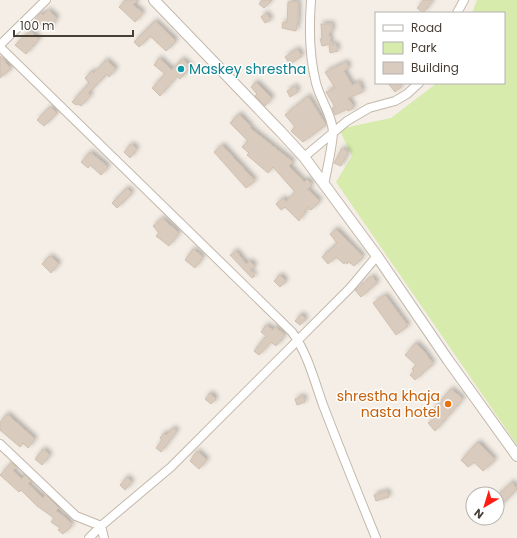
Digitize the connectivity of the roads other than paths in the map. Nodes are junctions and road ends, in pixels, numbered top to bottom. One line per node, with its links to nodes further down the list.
1 (46, 0): 6 (street)
2 (154, 0): 9 (street)
3 (312, 0): 8 (street)
4 (464, 0): 5 (street)
5 (458, 12)
6 (0, 46): 12 (street)
7 (418, 84): 8 (street)
8 (333, 132): 9 (street); 10 (street)
9 (304, 157): 10 (street)
10 (324, 185): 11 (street)
11 (376, 256): 12 (street); 14 (street)
12 (299, 341): 15 (street); 18 (street)
13 (0, 444): 15 (street)
14 (517, 456)
15 (101, 526): 16 (street); 17 (street)
16 (89, 538)
17 (104, 538)
18 (376, 538)

